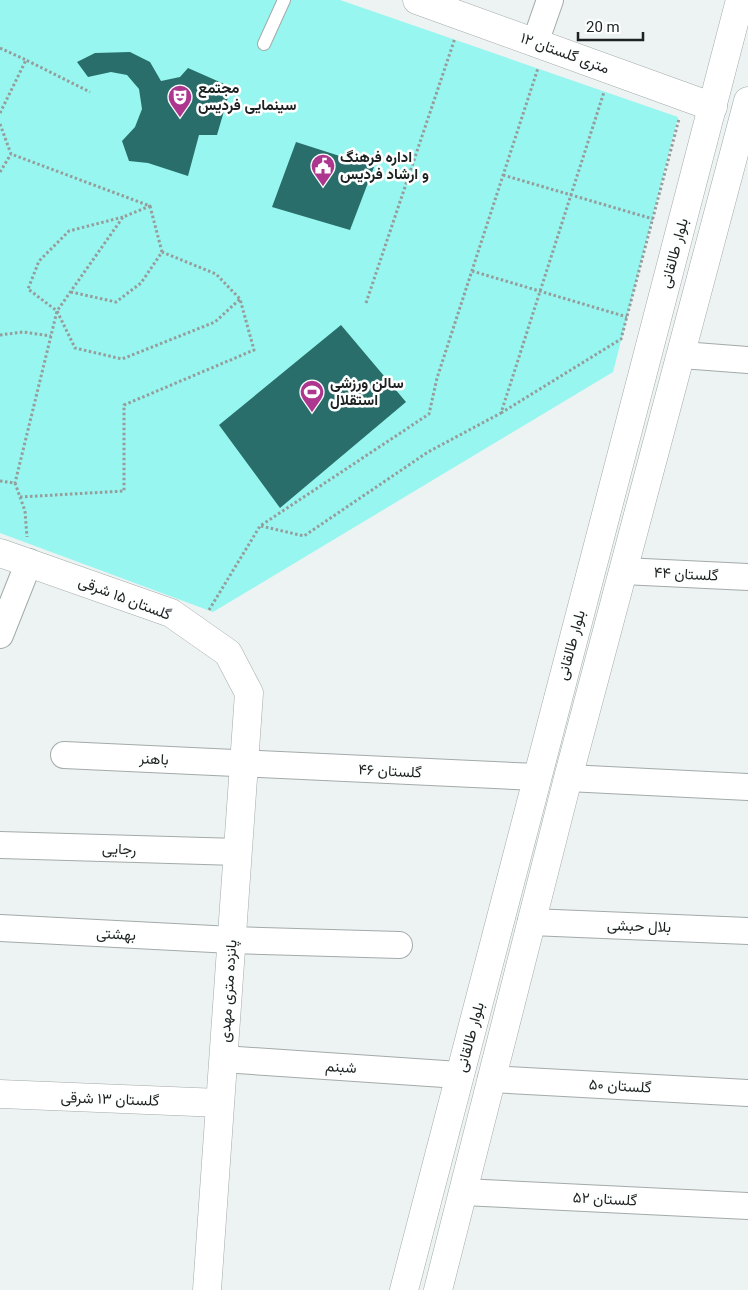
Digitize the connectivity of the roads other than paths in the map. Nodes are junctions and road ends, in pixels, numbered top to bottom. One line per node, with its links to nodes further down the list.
1 (284, 0): 6 (lane)
2 (417, 0): 5 (main road, ۱۲ متری گلستان)
3 (550, 0): 7 (street)
4 (740, 0): 9 (main road, بلوار طالقانی)
5 (459, 10): 7 (main road, ۱۲ متری گلستان)
6 (264, 44)
7 (540, 44): 9 (main road, ۱۲ متری گلستان)
8 (748, 102): 10 (main road, بلوار طالقانی)
9 (713, 107): 13 (main road, بلوار طالقانی)
10 (741, 155): 11 (main road, بلوار طالقانی)
11 (682, 355): 12 (street); 14 (main road, بلوار طالقانی)
12 (748, 360)
13 (622, 454): 14 (main road); 23 (main road, بلوار طالقانی)
14 (653, 461): 17 (main road, بلوار طالقانی)
15 (0, 553): 16 (main road, گلستان ۱۵ شرقی)
16 (29, 562): 19 (street); 20 (main road, گلستان ۱۵ شرقی)
17 (623, 571): 18 (street, گلستان ۴۴); 24 (main road, بلوار طالقانی)
18 (748, 578)
19 (0, 635)
20 (249, 692): 22 (main road, پانزده متری مهدی)
21 (64, 755): 22 (street, باهنر)
22 (244, 764): 23 (street, گلستان ۴۶); 27 (main road, پانزده متری مهدی)
23 (537, 777): 34 (main road, بلوار طالقانی)
24 (568, 778): 25 (street); 28 (main road, بلوار طالقانی)
25 (748, 787)
26 (0, 845): 27 (street, رجایی)
27 (238, 852): 31 (main road, پانزده متری مهدی)
28 (531, 922): 30 (street, بلال حبشی); 35 (main road, بلوار طالقانی)
29 (0, 928): 31 (street, بهشتی)
30 (748, 931)
31 (232, 940): 32 (street, بهشتی); 33 (main road, پانزده متری مهدی)
32 (399, 945)
33 (223, 1059): 34 (street, شبنم); 38 (main road, پانزده متری مهدی)
34 (460, 1076): 42 (main road, بلوار طالقانی)
35 (491, 1079): 36 (street, گلستان ۵۰); 39 (main road, بلوار طالقانی)
36 (748, 1093)
37 (0, 1094): 38 (main road, گلستان ۱۳ شرقی)
38 (220, 1103): 41 (main road, پانزده متری مهدی)
39 (463, 1192): 40 (street, گلستان ۵۲); 43 (main road, بلوار طالقانی)
40 (748, 1206)
41 (207, 1290)
42 (404, 1290)
43 (438, 1290)

